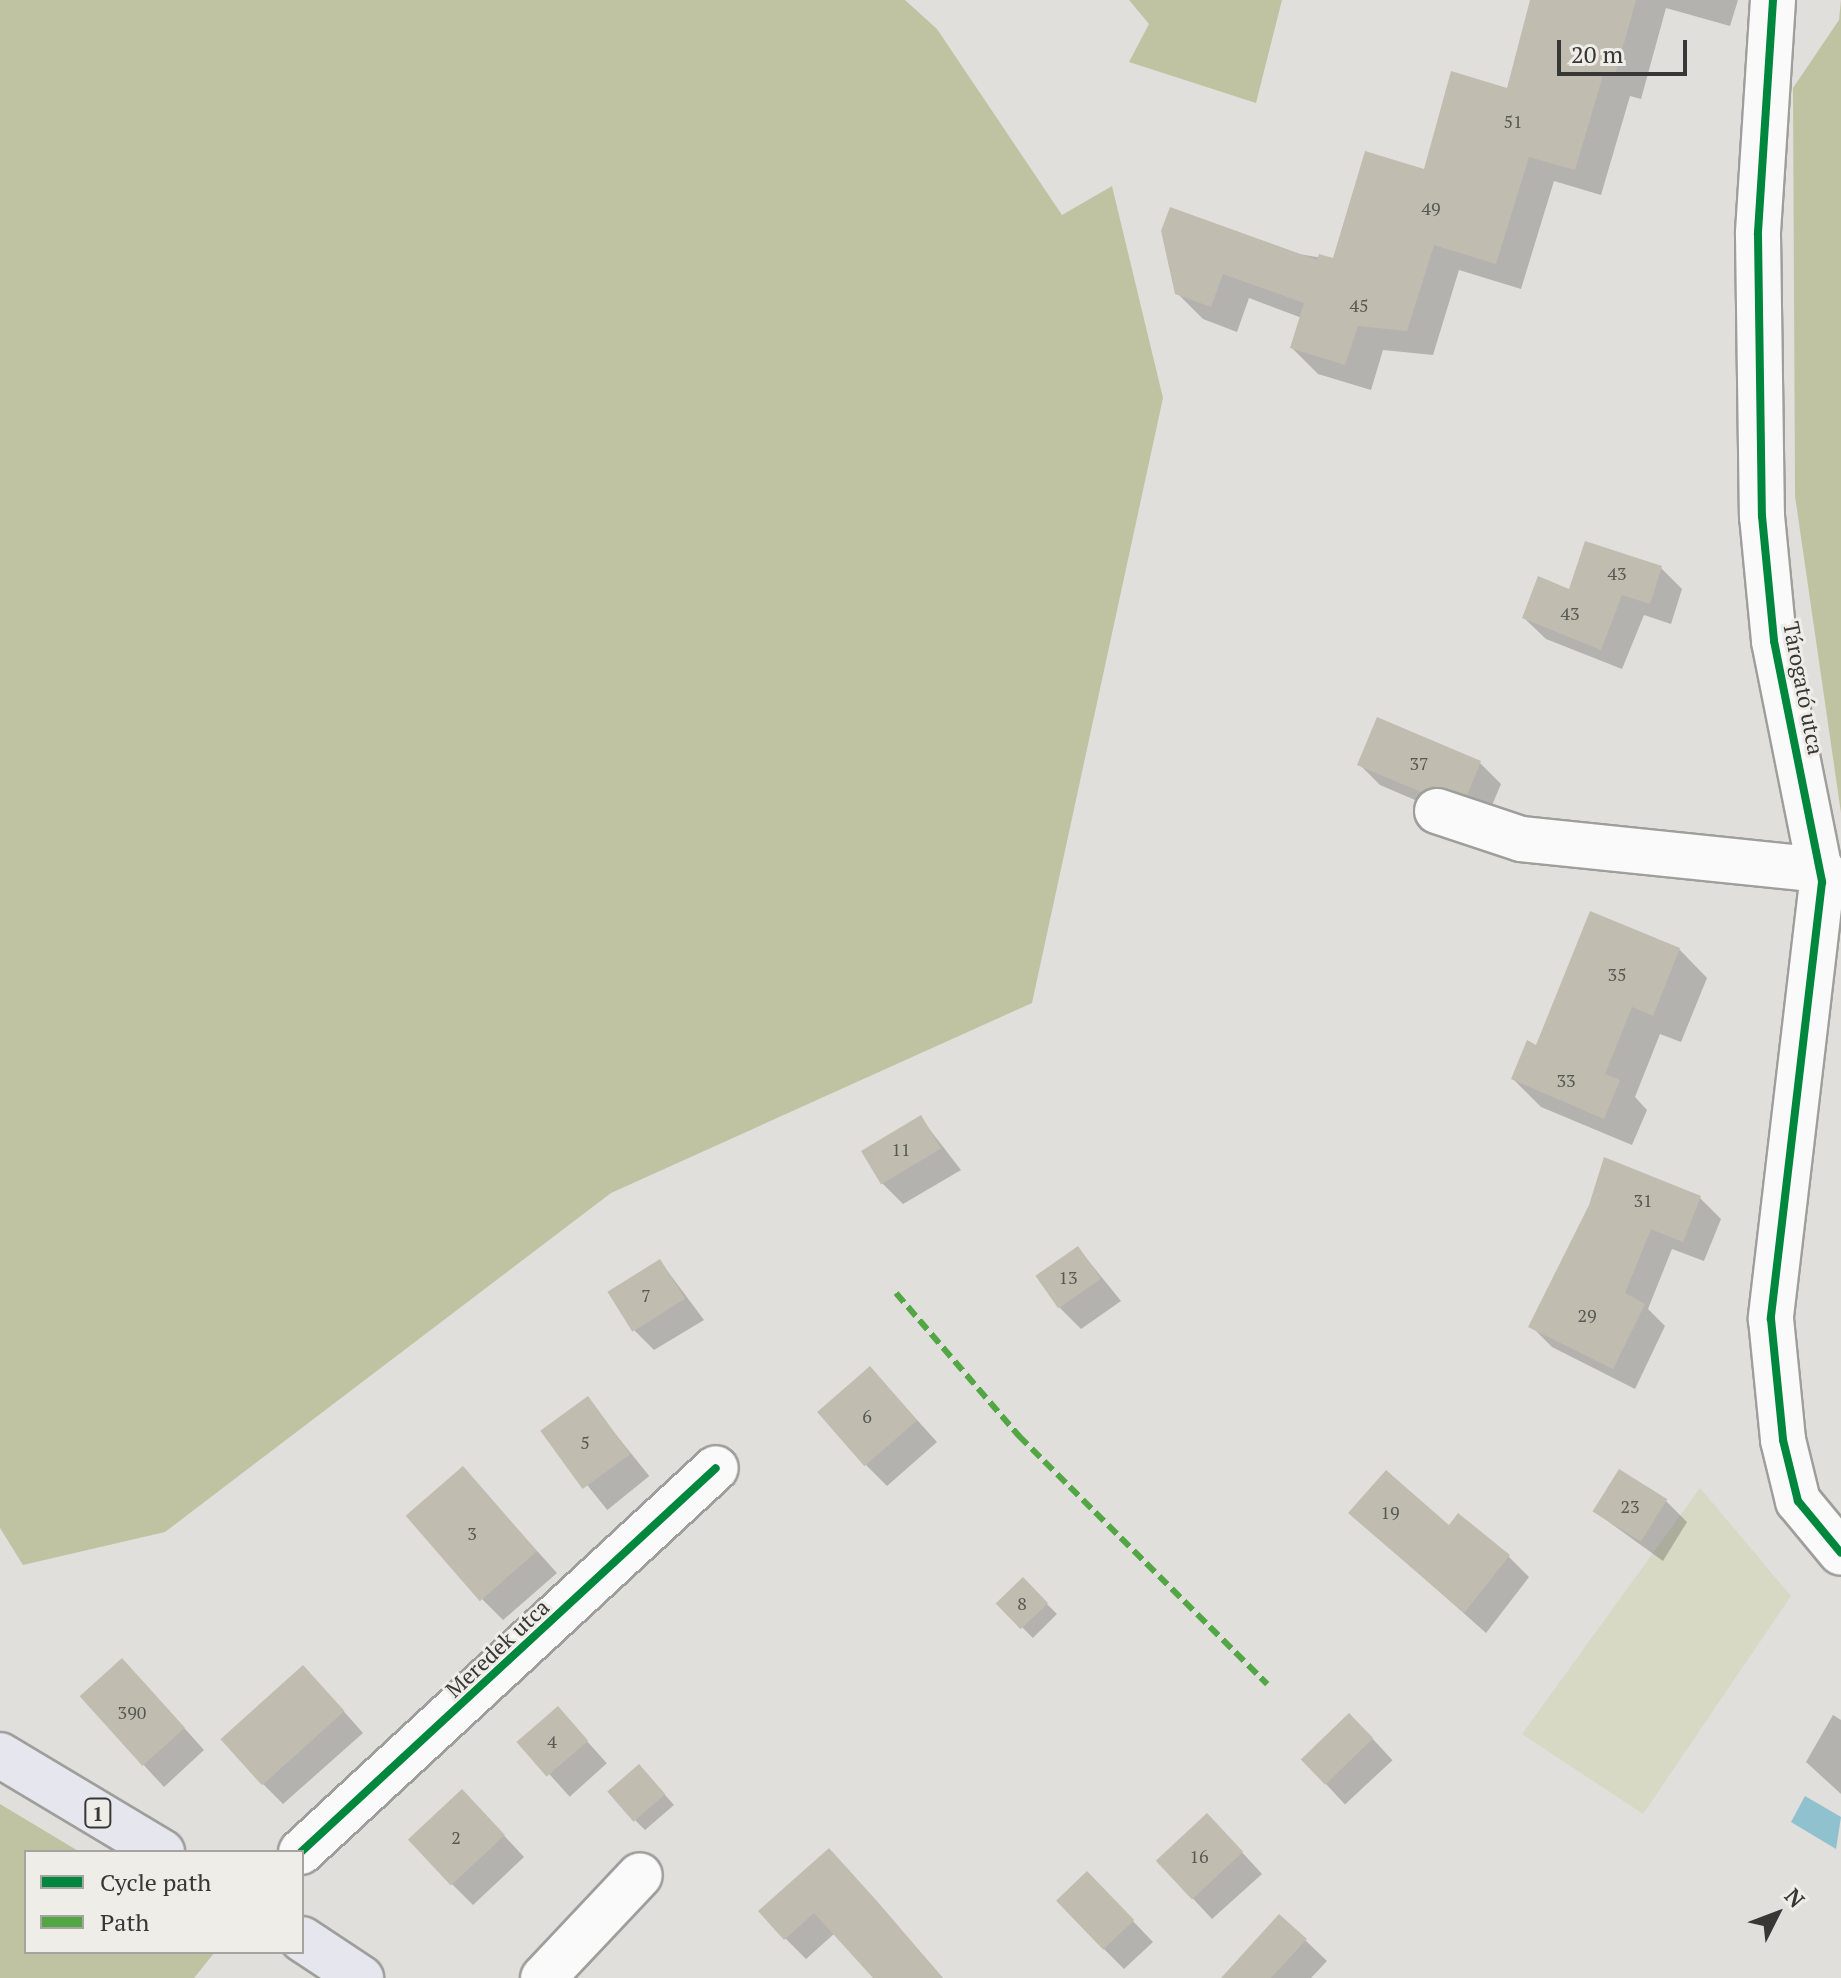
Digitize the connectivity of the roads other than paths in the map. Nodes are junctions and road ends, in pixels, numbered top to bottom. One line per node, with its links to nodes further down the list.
1 (1773, 0): 3 (street, Tárogató utca)
2 (1437, 811): 3 (street)
3 (1828, 856): 5 (street, Tárogató utca)
4 (716, 1468): 8 (street, Meredek utca)
5 (1841, 1553)
6 (0, 1755): 7 (main road, 1)
7 (159, 1850)
8 (303, 1850)
9 (640, 1875): 12 (street)
10 (304, 1940): 11 (main road)
11 (361, 1978)
12 (543, 1978)

